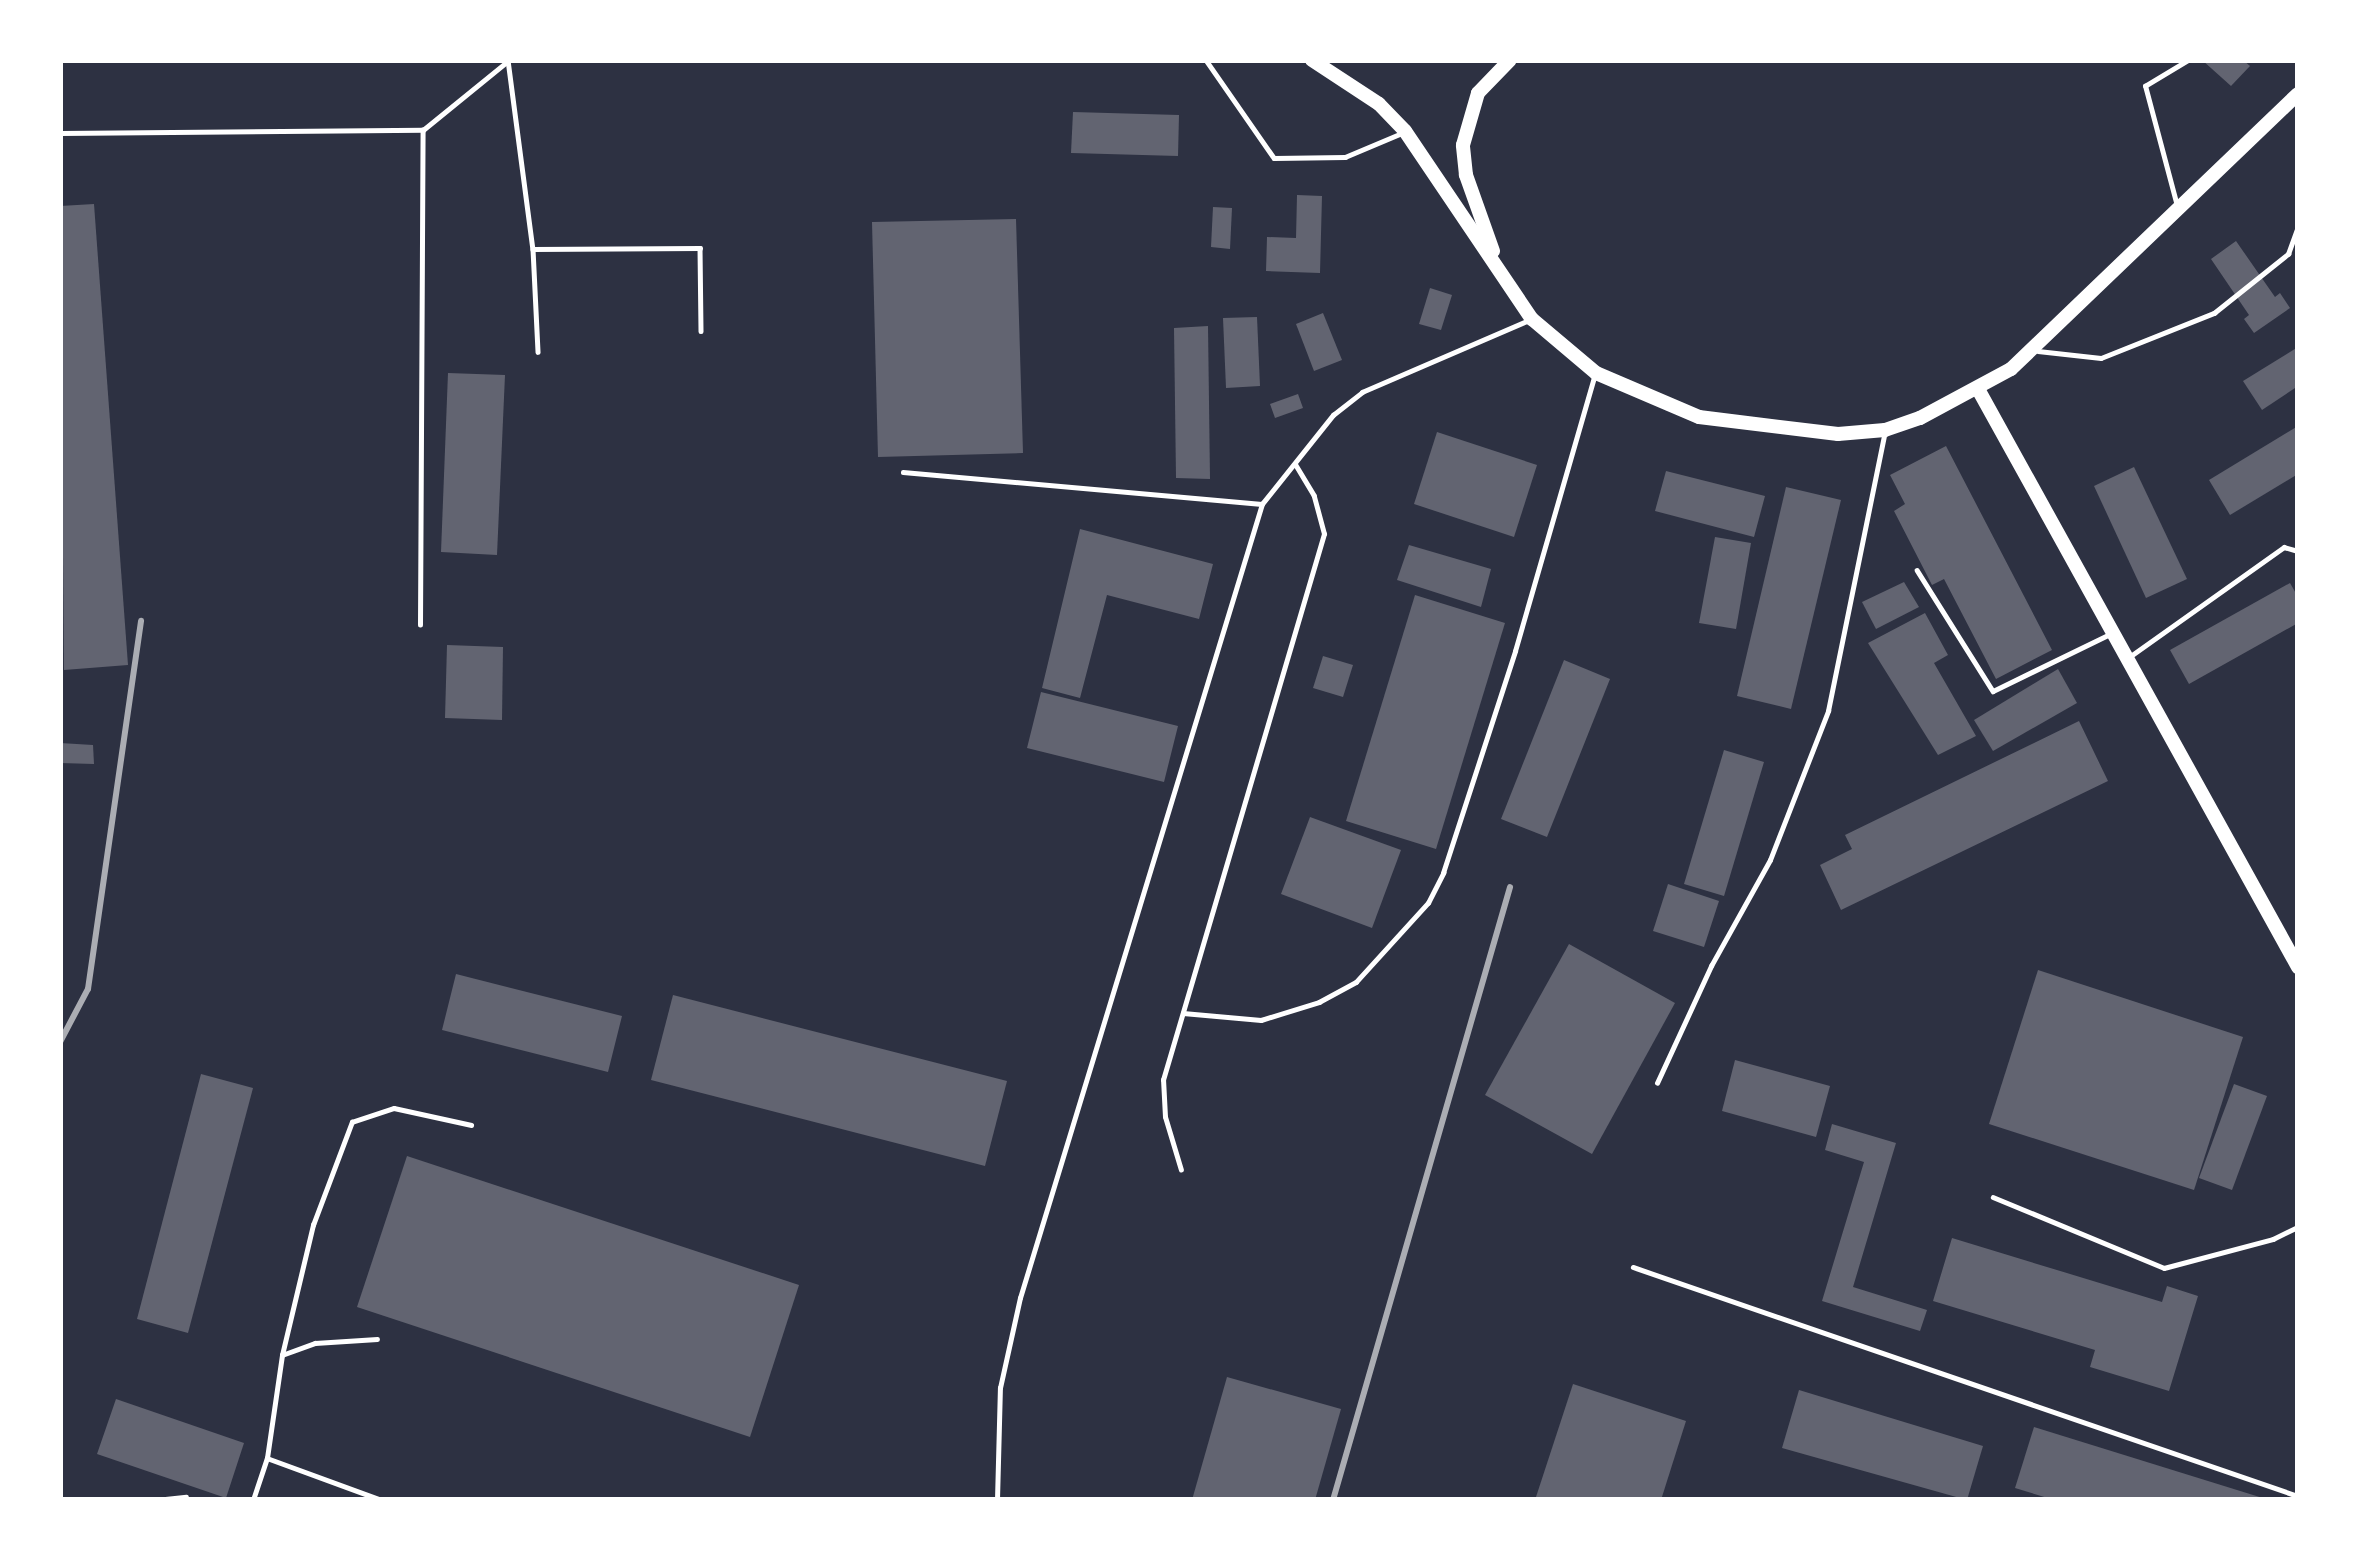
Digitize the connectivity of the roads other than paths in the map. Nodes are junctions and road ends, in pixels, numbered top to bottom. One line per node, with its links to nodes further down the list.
1 (1206, 60): 8 (lane)
2 (1312, 60): 8 (main road)
3 (1510, 60): 13 (main road)
4 (2188, 60): 10 (lane)
5 (508, 61): 7 (lane); 12 (lane)
6 (2298, 94): 10 (main road)
7 (423, 130): 9 (lane); 26 (lane)
8 (1406, 131): 13 (main road)
9 (60, 133)
10 (2178, 211): 16 (main road)
11 (2298, 226): 16 (lane)
12 (533, 249): 15 (lane); 17 (lane)
13 (1507, 284): 14 (main road)
14 (1532, 319): 18 (main road); 21 (lane)
15 (701, 331)
16 (2032, 351): 19 (main road)
17 (538, 352)
18 (1596, 373): 20 (main road); 30 (lane)
19 (1978, 389): 20 (main road); 27 (main road)
20 (1885, 430): 31 (lane)
21 (1294, 462): 23 (lane); 30 (lane)
22 (903, 472): 23 (lane)
23 (1262, 504): 42 (lane)
24 (2298, 550): 28 (lane)
25 (1917, 570): 27 (lane)
26 (420, 625)
27 (2111, 633): 28 (main road)
28 (2127, 658): 29 (main road)
29 (2298, 967)
30 (1183, 1012): 33 (lane)
31 (1657, 1083)
32 (471, 1125): 38 (lane)
33 (1181, 1170)
34 (1993, 1197): 35 (lane)
35 (2298, 1227)
36 (1633, 1267): 40 (lane)
37 (377, 1340): 38 (lane)
38 (282, 1355): 39 (lane)
39 (267, 1458): 44 (lane); 45 (lane)
40 (2298, 1496)
41 (186, 1497): 43 (lane)
42 (994, 1498)
43 (156, 1500)
44 (253, 1500)
45 (382, 1500)

